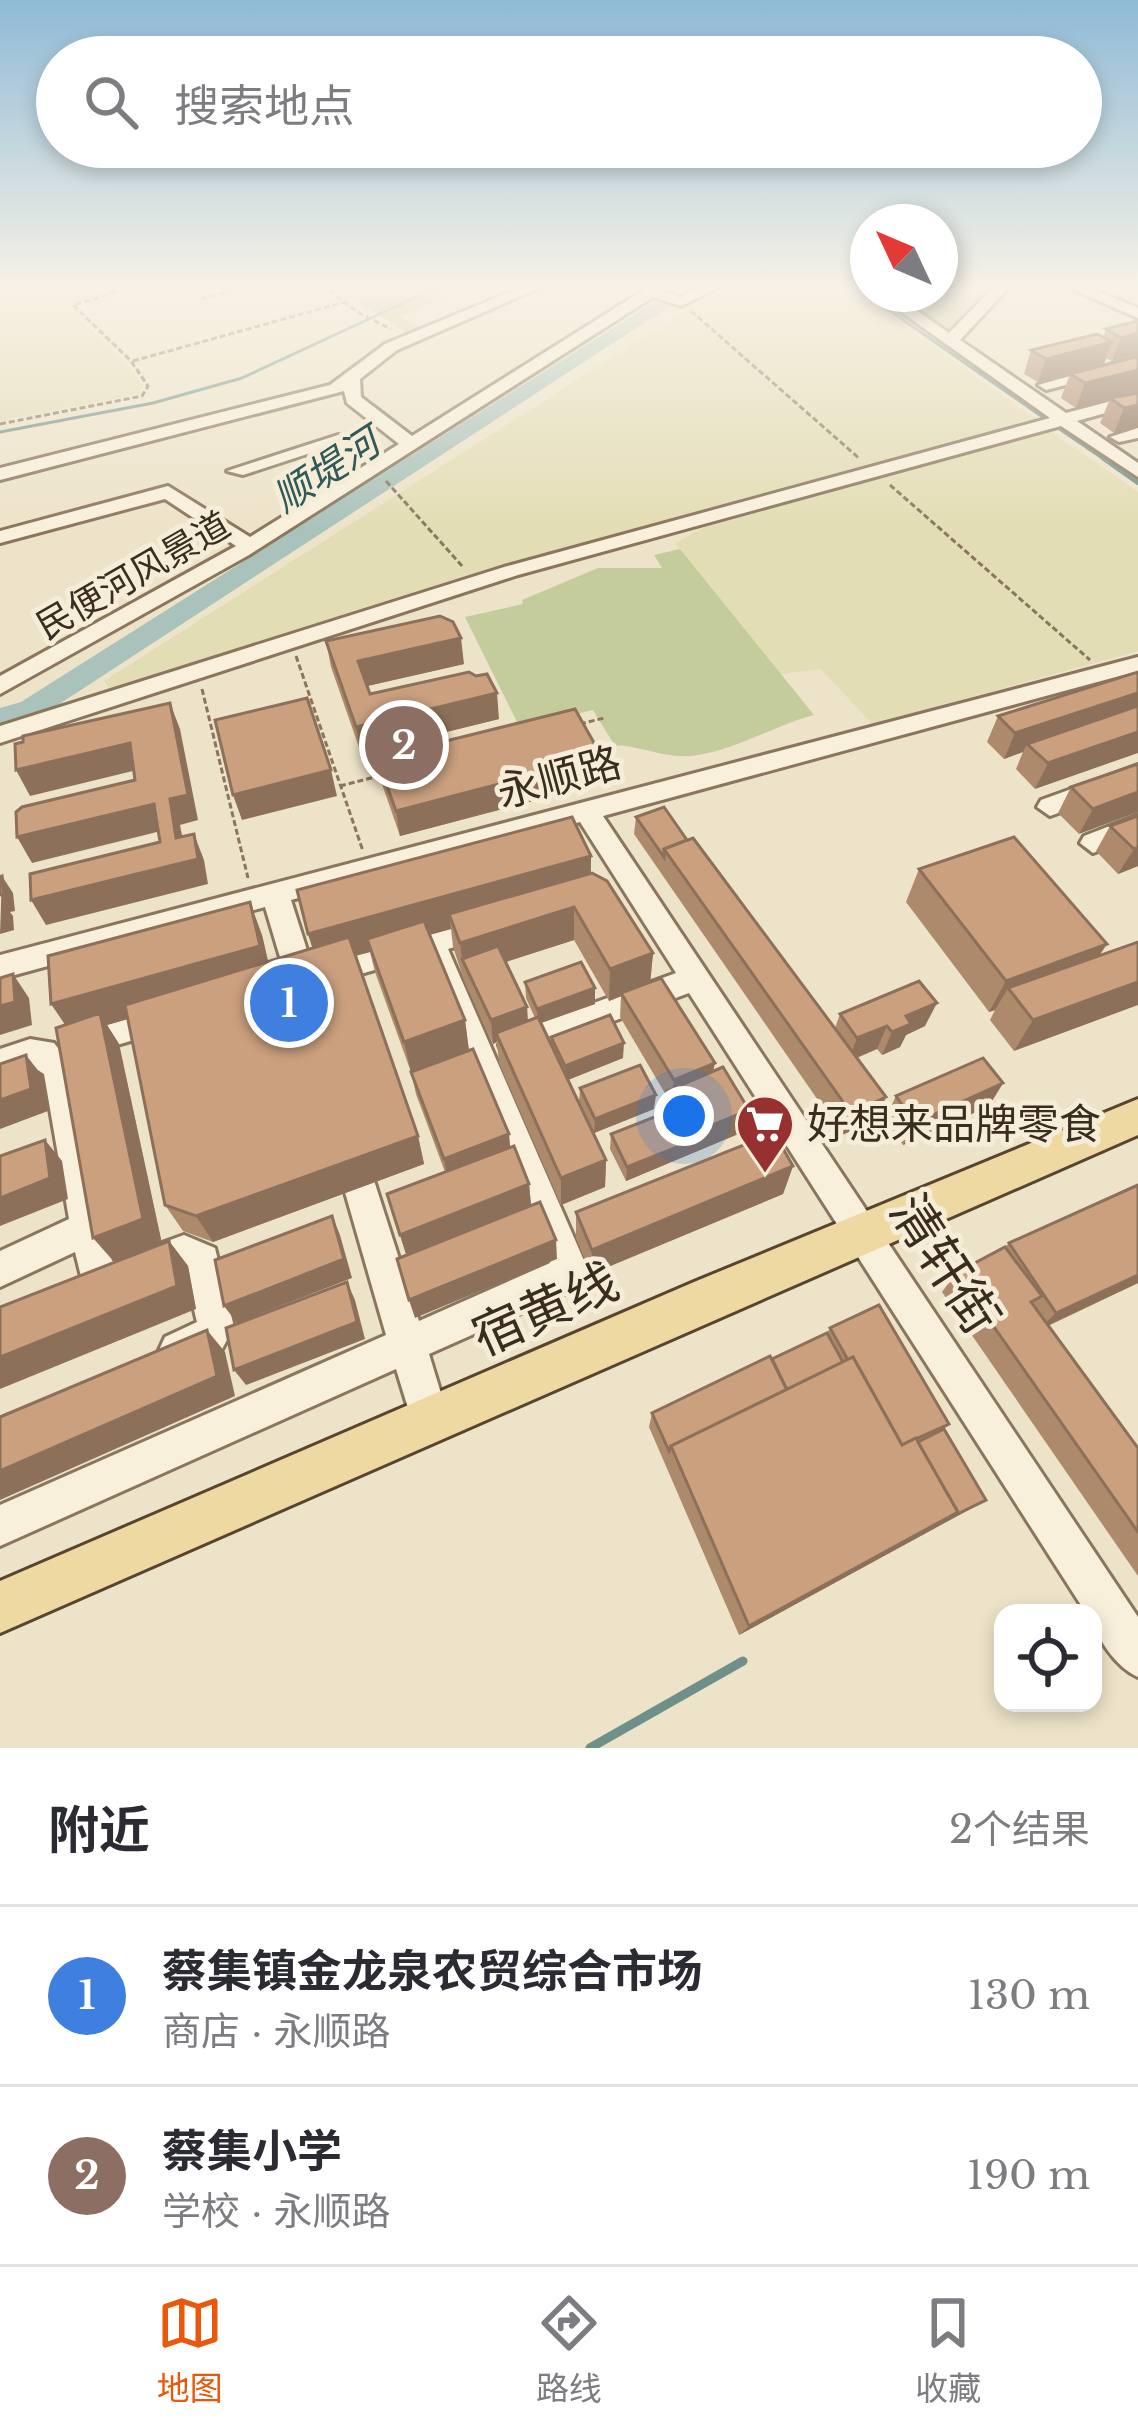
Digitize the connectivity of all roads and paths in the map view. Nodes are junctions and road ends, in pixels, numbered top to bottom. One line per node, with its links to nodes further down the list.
1 (134, 367): 14 (path)
2 (368, 367): 9 (street)
3 (534, 367): 15 (street, 民便河风景道)
4 (755, 367): 18 (path)
5 (987, 367): 13 (street)
6 (1107, 367): 8 (street)
7 (1120, 367): 8 (street)
8 (1111, 369): 10 (street); 11 (street)
9 (352, 379): 15 (street); 20 (street)
10 (1046, 385)
11 (1138, 385)
12 (1138, 399): 13 (street)
13 (1065, 419): 18 (street); 19 (street)
14 (0, 424)
15 (411, 444): 16 (street, 民便河风景道)
16 (377, 465): 17 (street); 23 (street, 民便河风景道)
17 (236, 471)
18 (874, 471): 24 (street); 28 (path)
19 (1138, 471)
20 (0, 474)
21 (392, 485): 24 (path)
22 (0, 537): 23 (street)
23 (249, 546): 29 (street, 民便河风景道)
24 (476, 582): 25 (street)
25 (291, 643): 27 (street); 35 (path)
26 (1138, 664): 28 (street, 永顺路)
27 (198, 672): 32 (street); 41 (path)
28 (1105, 673): 37 (street, 永顺路)
29 (0, 686)
30 (604, 718): 31 (path)
31 (582, 724)
32 (0, 736)
33 (1138, 774): 36 (street)
34 (384, 775): 35 (path)
35 (340, 786): 40 (path)
36 (1050, 807)
37 (585, 810): 40 (street, 永顺路); 45 (street, 清轩街)
38 (1138, 826): 39 (street)
39 (1093, 842)
40 (368, 867): 41 (street, 永顺路)
41 (263, 894): 44 (street, 永顺路); 46 (street)
42 (522, 918): 43 (street)
43 (431, 941): 46 (street); 50 (street)
44 (0, 967)
45 (696, 978): 50 (street); 58 (street, 清轩街)
46 (291, 982): 48 (street)
47 (191, 1011): 49 (street)
48 (313, 1013)
49 (80, 1043)
50 (481, 1057): 52 (street); 60 (street)
51 (0, 1063): 55 (street)
52 (445, 1070)
53 (1138, 1117): 58 (main road, 宿黄线)
54 (342, 1126): 60 (street)
55 (70, 1132): 56 (street); 57 (street)
56 (35, 1145)
57 (88, 1228): 59 (street); 61 (street)
58 (862, 1229): 62 (main road, 宿黄线); 65 (street, 清轩街)
59 (0, 1269)
60 (407, 1343): 62 (street); 63 (street)
61 (146, 1364)
62 (431, 1423): 64 (main road, 宿黄线)
63 (0, 1526)
64 (0, 1606)
65 (1138, 1655)

